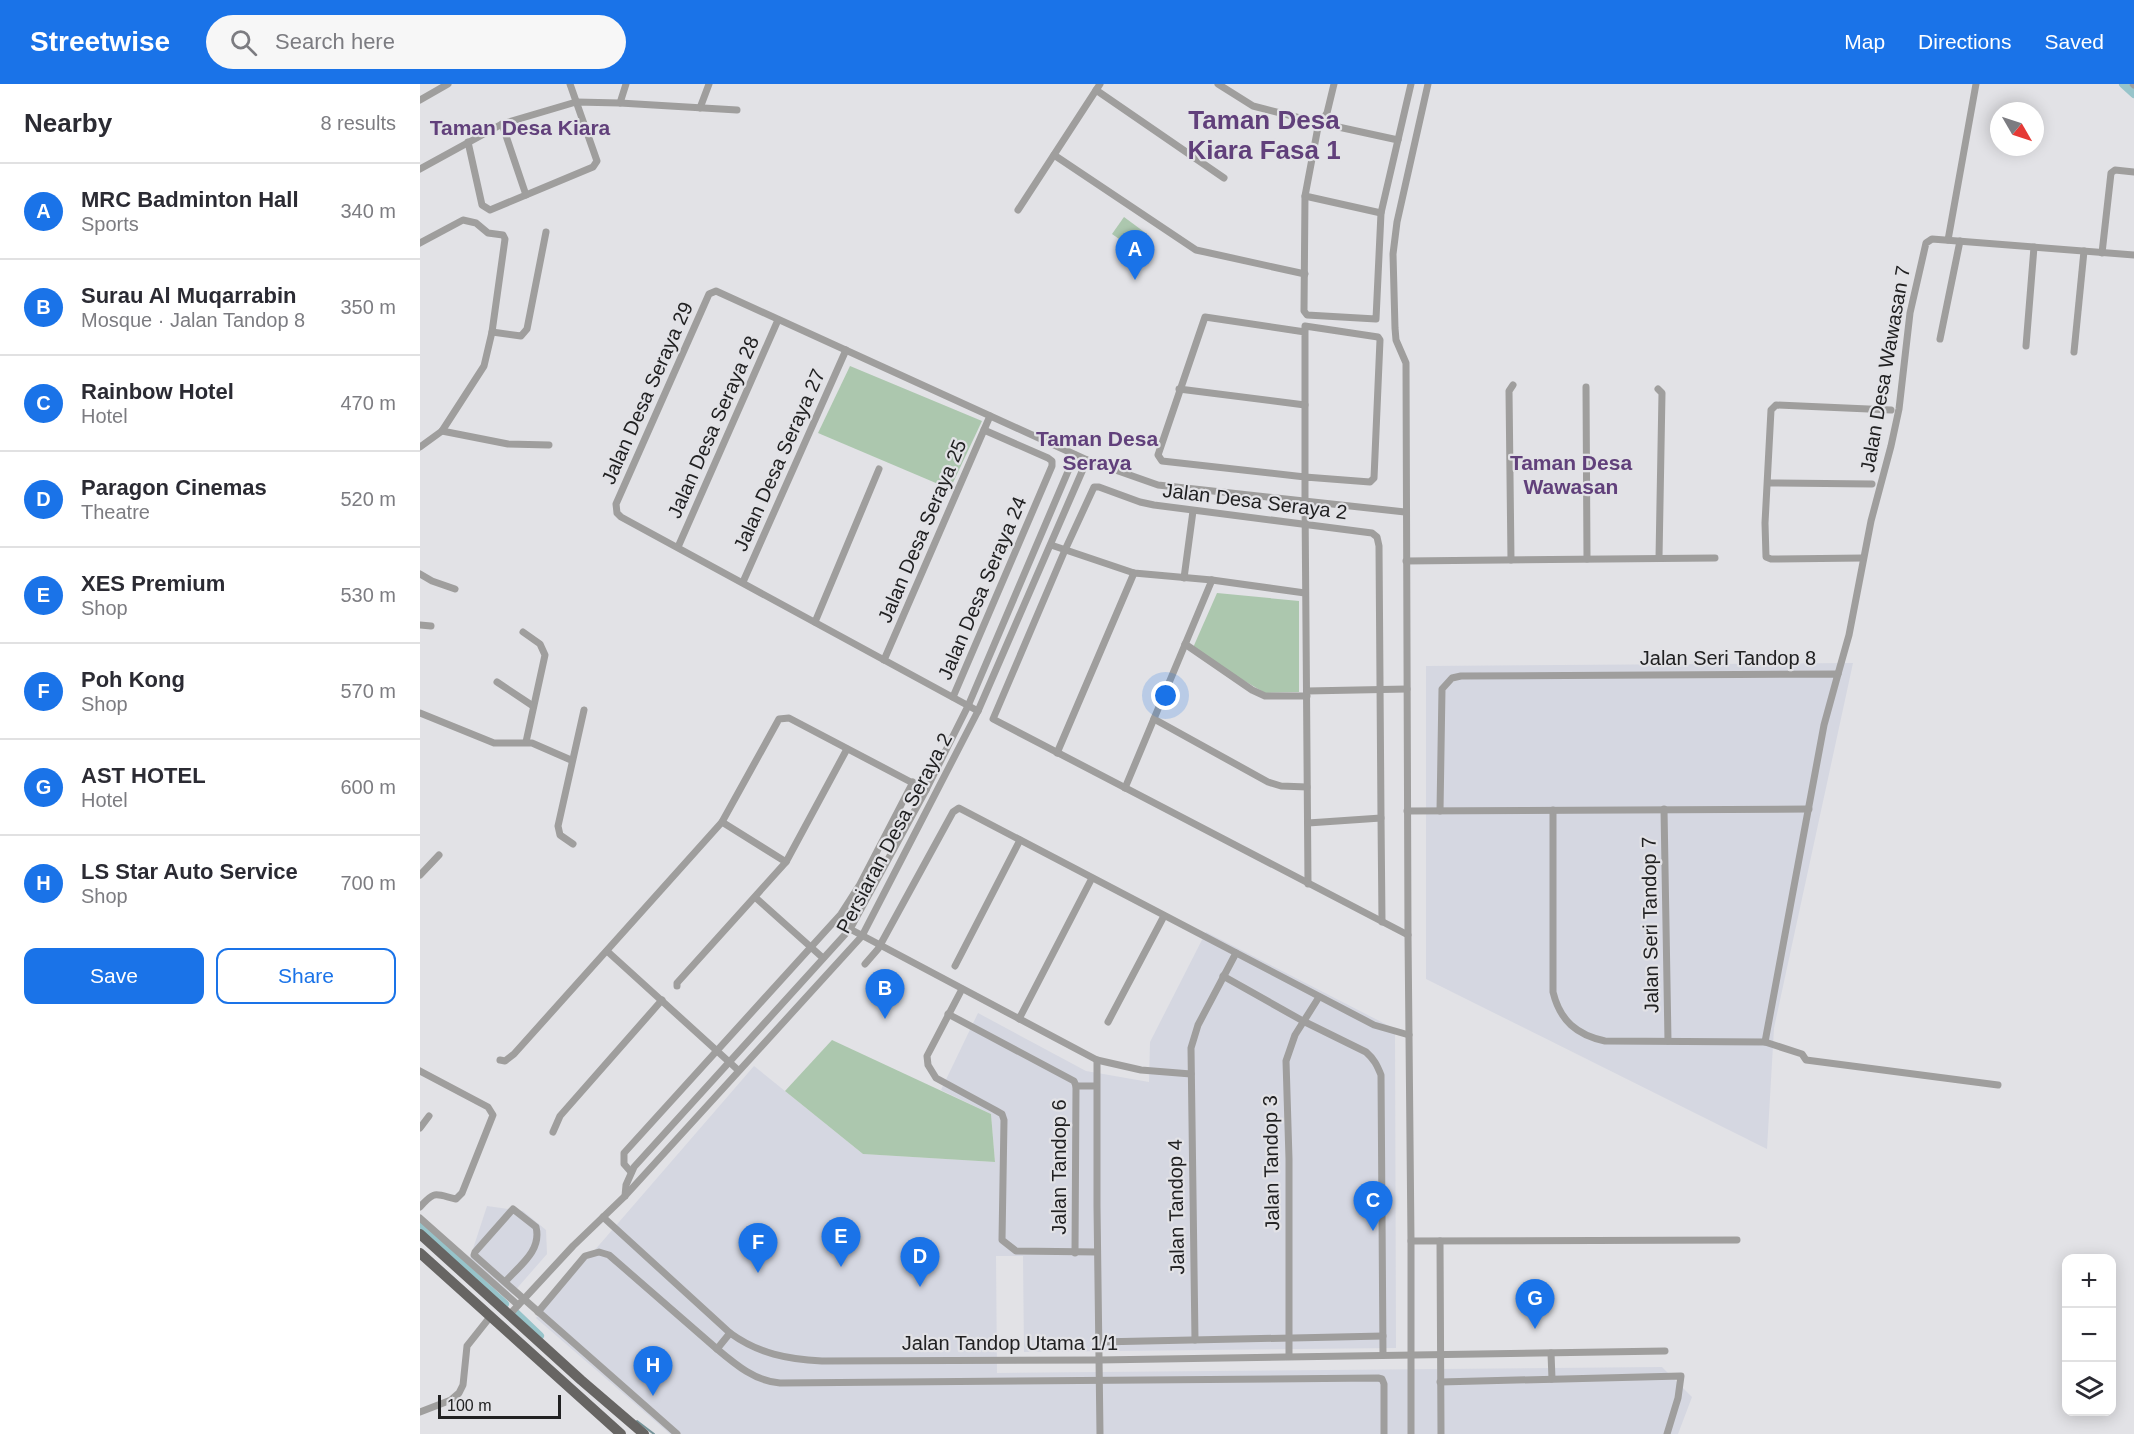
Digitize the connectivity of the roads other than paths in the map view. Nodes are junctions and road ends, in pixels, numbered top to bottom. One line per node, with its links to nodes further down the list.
1 (448, 84): 11 (street)
2 (570, 84): 12 (street)
3 (626, 84): 13 (street)
4 (709, 84): 14 (street)
5 (1218, 84): 16 (street)
6 (1334, 84): 16 (street)
7 (1411, 84): 18 (street)
8 (1428, 84): 63 (street)
9 (1976, 84): 29 (street)
10 (1098, 87): 20 (street); 23 (street)
11 (420, 100)
12 (576, 102): 13 (street); 17 (street); 24 (street)
13 (620, 103): 14 (street)
14 (700, 108): 15 (street)
15 (737, 111)
16 (1320, 123): 18 (street); 25 (street)
17 (502, 124): 19 (street); 24 (street)
18 (1398, 140): 27 (street)
19 (468, 142): 21 (street); 24 (street)
20 (1054, 154): 26 (street); 36 (street)
21 (420, 169)
22 (2134, 172): 34 (street)
23 (1224, 178)
24 (526, 195)
25 (1305, 196): 27 (street); 36 (street)
26 (1018, 210)
27 (1381, 213): 36 (street)
28 (546, 232): 38 (street)
29 (1948, 240): 30 (street); 70 (street, Jalan Desa Wawasan 7)
30 (1960, 241): 32 (street); 40 (street)
31 (420, 243): 38 (street)
32 (2034, 247): 33 (street); 41 (street)
33 (2084, 251): 34 (street); 43 (street)
34 (2102, 253): 35 (street)
35 (2134, 255)
36 (1305, 274)
37 (778, 320): 42 (street); 66 (street, Jalan Desa Seraya 28); 66 (street, Jalan Desa Seraya 29)
38 (492, 332): 52 (street)
39 (1305, 332): 46 (street); 48 (street); 58 (street)
40 (1940, 339)
41 (2026, 346)
42 (846, 350): 50 (street); 78 (street, Jalan Desa Seraya 27)
43 (2074, 352)
44 (1513, 385): 72 (street)
45 (1586, 387): 71 (street)
46 (1179, 389): 48 (street); 58 (street)
47 (1658, 389): 68 (street)
48 (1305, 405): 58 (street)
49 (1891, 410): 59 (street)
50 (990, 416): 51 (street, Jalan Desa Seraya 25); 55 (street)
51 (984, 430): 86 (street, Jalan Desa Seraya 25); 92 (street, Jalan Desa Seraya 24)
52 (442, 431): 53 (street); 54 (street)
53 (549, 445)
54 (420, 447)
55 (1075, 454): 56 (street); 94 (street, Persiaran Desa Seraya 2)
56 (1087, 460): 61 (street); 65 (street, Persiaran Desa Seraya 2)
57 (879, 469): 81 (street)
58 (1305, 477): 61 (street)
59 (1768, 483): 60 (street); 70 (street)
60 (1872, 484)
61 (1305, 501): 63 (street); 64 (street)
62 (1193, 511): 64 (street, Jalan Desa Seraya 2); 67 (street, Jalan Desa Seraya 2); 76 (street)
63 (1405, 512): 73 (street)
64 (1305, 524): 80 (street); 90 (street, Jalan Desa Seraya 2)
65 (1051, 545): 67 (street); 96 (street, Persiaran Desa Seraya 2)
66 (678, 547): 78 (street)
67 (1065, 550): 74 (street); 101 (street)
68 (1659, 558): 69 (street); 71 (street)
69 (1714, 558)
70 (1863, 558): 87 (street)
71 (1587, 559): 72 (street)
72 (1511, 560): 73 (street)
73 (1406, 561): 89 (street)
74 (1134, 573): 76 (street); 101 (street)
75 (420, 574): 79 (street)
76 (1184, 578): 77 (street)
77 (1212, 580): 80 (street); 85 (street)
78 (742, 582): 81 (street)
79 (455, 589)
80 (1305, 593): 91 (street)
81 (815, 622): 86 (street)
82 (420, 625): 83 (street)
83 (431, 626)
84 (523, 632): 93 (street)
85 (1185, 644): 91 (street); 98 (street)
86 (884, 660): 92 (street)
87 (1838, 674): 108 (street, Jalan Seri Tandop 8); 111 (street, Jalan Seri Tandop 8)
88 (497, 682): 93 (street)
89 (1407, 689): 90 (street); 110 (street)
90 (1382, 690): 91 (street); 112 (street)
91 (1306, 694): 104 (street)
92 (953, 698): 94 (street)
93 (533, 706): 99 (street)
94 (968, 706): 96 (street); 106 (street, Persiaran Desa Seraya 2)
95 (584, 710): 102 (street)
96 (978, 711): 127 (street, Persiaran Desa Seraya 2)
97 (420, 713): 99 (street)
98 (1154, 719): 104 (street); 105 (street)
99 (526, 742): 102 (street)
100 (847, 748): 103 (street); 113 (street); 118 (street)
101 (1057, 753): 105 (street)
102 (571, 760): 116 (street)
103 (912, 782): 106 (street); 129 (street)
104 (1307, 787): 114 (street)
105 (1125, 788): 121 (street)
106 (926, 790): 125 (street, Persiaran Desa Seraya 2)
107 (1664, 809): 108 (street); 109 (street); 145 (street, Jalan Seri Tandop 7)
108 (1809, 809): 146 (street, Jalan Seri Tandop 8)
109 (1553, 810): 111 (street); 145 (street)
110 (1407, 811): 111 (street); 126 (street)
111 (1440, 811)
112 (1381, 818): 114 (street); 124 (street)
113 (722, 822): 118 (street); 130 (street)
114 (1308, 822): 121 (street)
115 (1020, 840): 120 (street); 128 (street); 134 (street)
116 (573, 844)
117 (439, 855): 119 (street)
118 (786, 862): 122 (street)
119 (420, 875)
120 (1092, 878): 123 (street); 141 (street)
121 (1308, 884): 124 (street)
122 (756, 898): 129 (street); 136 (street)
123 (1164, 916): 131 (street); 143 (street)
124 (1382, 922): 126 (street)
125 (850, 929): 127 (street); 132 (street, Persiaran Desa Seraya 2)
126 (1408, 935): 144 (street)
127 (862, 936): 128 (street); 151 (street, Persiaran Desa Seraya 2)
128 (879, 946): 133 (street); 137 (street)
129 (812, 948): 132 (street); 147 (street)
130 (607, 951): 139 (street); 148 (street)
131 (1236, 953): 135 (street, Jalan Tandop 4); 138 (street)
132 (823, 958): 150 (street, Persiaran Desa Seraya 2)
133 (865, 964)
134 (954, 966)
135 (1223, 976): 142 (street); 153 (street, Jalan Tandop 4)
136 (677, 986)
137 (962, 988): 140 (street); 141 (street)
138 (1319, 997): 142 (street, Jalan Tandop 3); 144 (street)
139 (662, 1000): 147 (street); 159 (street)
140 (948, 1014): 155 (street, Jalan Tandop 6); 172 (street)
141 (1019, 1019): 149 (street)
142 (1303, 1021): 181 (street); 182 (street, Jalan Tandop 3)
143 (1108, 1023)
144 (1409, 1035): 167 (street)
145 (1668, 1041): 146 (street)
146 (1765, 1042): 154 (street)
147 (718, 1052): 150 (street); 160 (street)
148 (500, 1060)
149 (1097, 1060): 153 (street); 156 (street)
150 (729, 1062): 151 (street); 160 (street, Persiaran Desa Seraya 2)
151 (738, 1070): 161 (street, Persiaran Desa Seraya 2)
152 (420, 1071): 162 (street)
153 (1191, 1074): 183 (street, Jalan Tandop 4)
154 (1998, 1085)
155 (1076, 1086): 156 (street); 172 (street, Jalan Tandop 6)
156 (1096, 1086): 170 (street)
157 (429, 1116): 158 (street)
158 (420, 1128)
159 (553, 1132)
160 (631, 1172): 161 (street, Persiaran Desa Seraya 2)
161 (625, 1196): 163 (street, Persiaran Desa Seraya 2)
162 (420, 1208)
163 (603, 1217): 169 (street, Persiaran Desa Seraya 2); 180 (street, Jalan Tandop Utama 1/1)
164 (420, 1218): 174 (street)
165 (420, 1234): 178 (main road)
166 (1737, 1240): 168 (street)
167 (1411, 1241): 168 (street); 190 (street)
168 (1440, 1241): 191 (street)
169 (573, 1246): 173 (street); 176 (street, Persiaran Desa Seraya 2)
170 (1098, 1252): 172 (street); 184 (street)
171 (420, 1253): 179 (main road)
172 (1075, 1253)
173 (585, 1256): 177 (street); 185 (street)
174 (481, 1267): 175 (street); 175 (street); 176 (street)
175 (505, 1282): 176 (street)
176 (521, 1302): 177 (street); 178 (street, Persiaran Desa Seraya 2)
177 (538, 1311): 199 (street)
178 (509, 1316): 198 (main road)
179 (490, 1317): 196 (street); 197 (main road)
180 (730, 1333): 185 (street); 192 (street, Jalan Tandop Utama 1/1)
181 (1383, 1336): 182 (street); 189 (street)
182 (1289, 1338): 183 (street); 188 (street, Jalan Tandop 3)
183 (1195, 1340): 184 (street)
184 (1099, 1342): 192 (street)
185 (717, 1349): 194 (street)
186 (1665, 1352): 187 (street, Jalan Tandop Utama 1/1)
187 (1551, 1353): 191 (street, Jalan Tandop Utama 1/1); 193 (street)
188 (1288, 1355): 189 (street, Jalan Tandop Utama 1/1); 192 (street, Jalan Tandop Utama 1/1)
189 (1383, 1355): 190 (street, Jalan Tandop Utama 1/1)
190 (1411, 1355): 191 (street, Jalan Tandop Utama 1/1); 202 (street)
191 (1439, 1355): 195 (street)
192 (1099, 1360): 194 (street)
193 (1552, 1379): 195 (street); 204 (street)
194 (1100, 1381): 200 (street); 201 (street)
195 (1440, 1382): 203 (street)
196 (420, 1412)
197 (621, 1434)
198 (644, 1434)
199 (677, 1434)
200 (1100, 1434)
201 (1384, 1434)
202 (1411, 1434)
203 (1441, 1434)
204 (1668, 1434)

